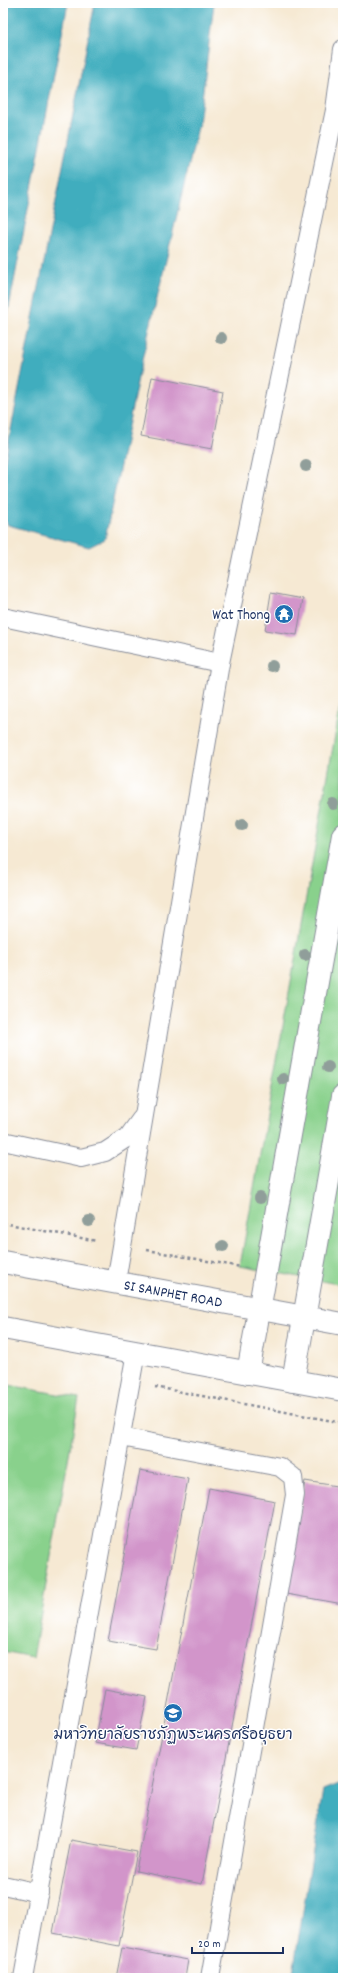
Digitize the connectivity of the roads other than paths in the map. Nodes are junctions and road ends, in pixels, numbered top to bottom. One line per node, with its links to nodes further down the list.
1 (343, 49): 3 (lane)
2 (3, 617): 3 (lane)
3 (220, 663): 6 (lane)
4 (343, 836): 10 (street)
5 (343, 1096): 11 (street)
6 (144, 1115): 7 (lane); 9 (lane)
7 (3, 1142)
8 (3, 1262): 9 (street, SI SANPHET ROAD)
9 (116, 1282): 10 (street, SI SANPHET ROAD)
10 (259, 1309): 11 (street, SI SANPHET ROAD); 15 (street)
11 (304, 1317): 12 (street, SI SANPHET ROAD); 16 (street)
12 (343, 1324)
13 (3, 1328): 14 (street)
14 (136, 1352): 15 (street); 18 (lane)
15 (248, 1373): 16 (street)
16 (292, 1381): 17 (street)
17 (343, 1390)
18 (121, 1437): 20 (lane); 22 (lane)
19 (3, 1886): 20 (lane)
20 (38, 1893): 21 (lane)
21 (23, 1978)
22 (210, 1978)

